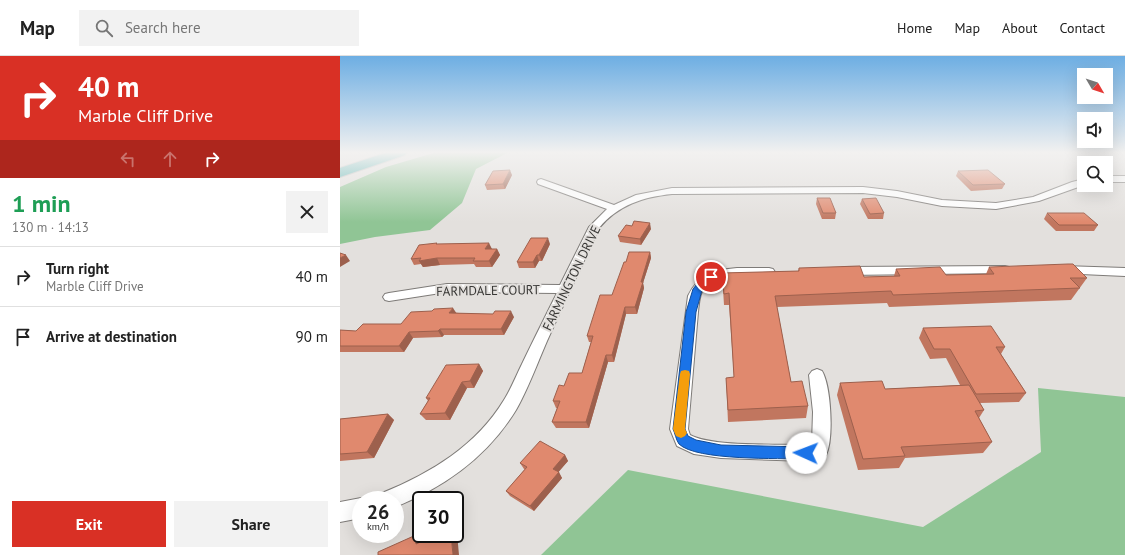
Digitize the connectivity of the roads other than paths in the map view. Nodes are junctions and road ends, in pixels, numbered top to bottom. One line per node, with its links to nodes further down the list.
1 (1113, 179): 2 (street)
2 (1125, 179)
3 (541, 182): 5 (street)
4 (1077, 184): 5 (street, FARMINGTON DRIVE)
5 (614, 208): 11 (street, FARMINGTON DRIVE)
6 (1018, 270): 8 (street)
7 (1050, 270): 10 (street)
8 (831, 271)
9 (785, 272): 13 (street)
10 (1125, 272)
11 (564, 289): 12 (street, FARMDALE COURT); 14 (street, FARMINGTON DRIVE)
12 (389, 296)
13 (816, 375)
14 (404, 494)
15 (352, 510): 16 (street)
16 (340, 512)

